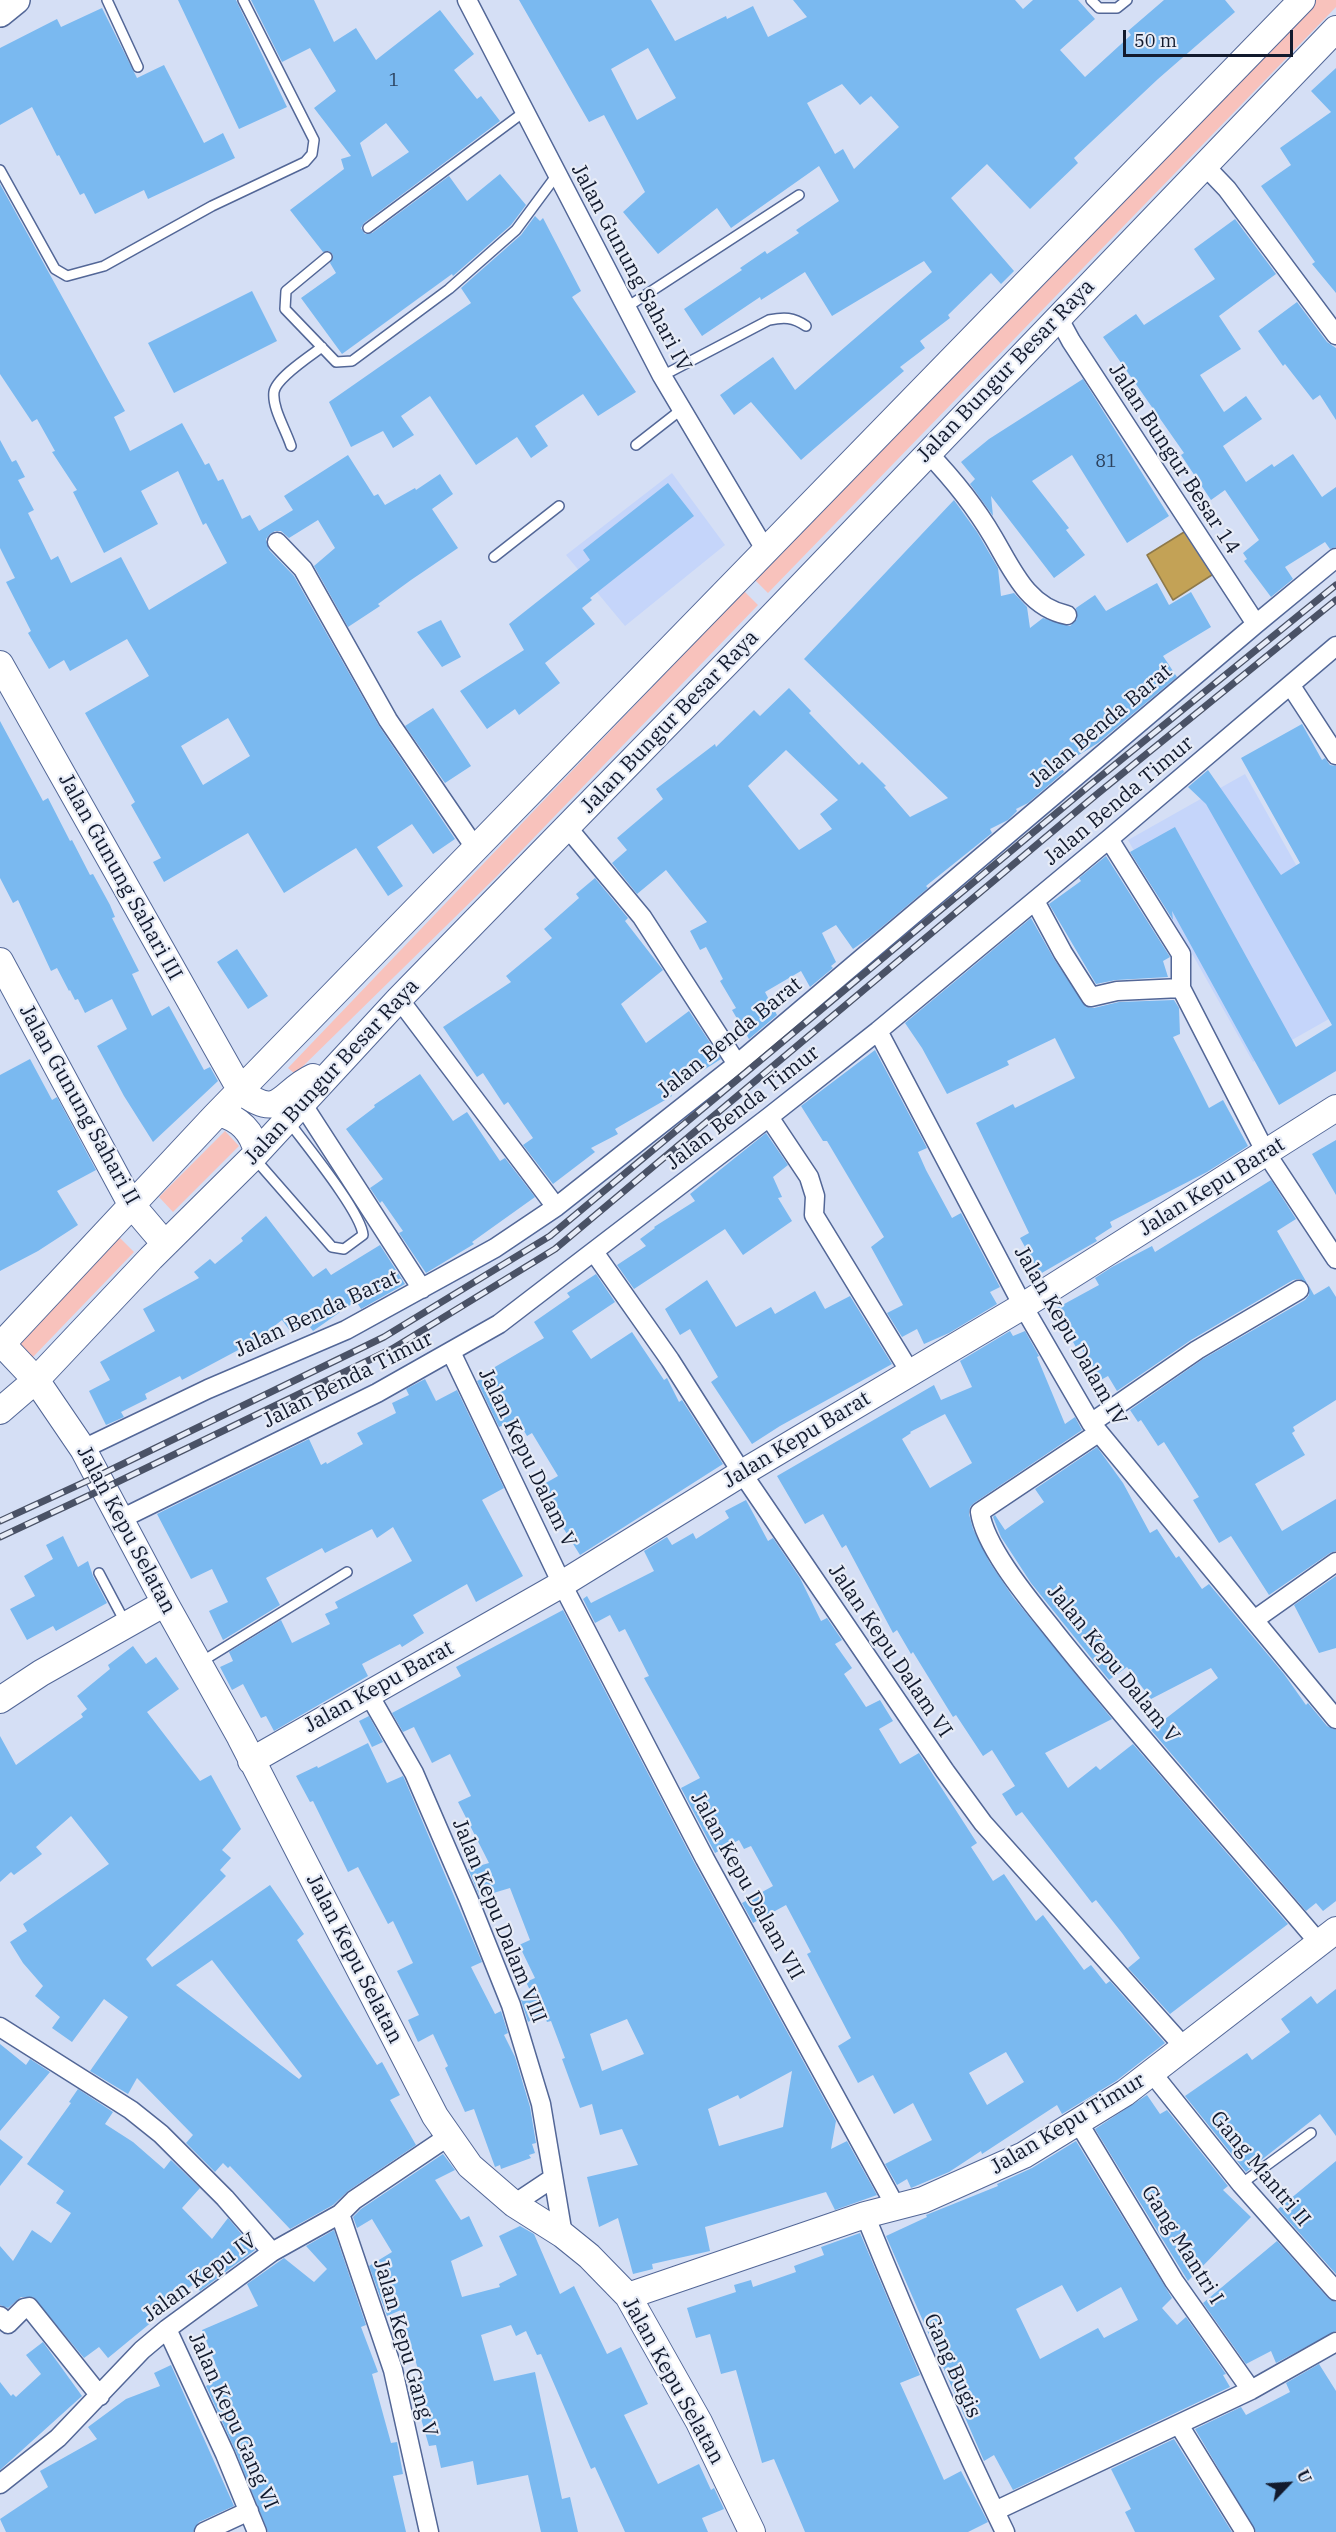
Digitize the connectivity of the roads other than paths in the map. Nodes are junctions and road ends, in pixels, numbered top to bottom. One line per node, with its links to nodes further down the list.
1 (16, 0): 8 (main road)
2 (107, 0): 10 (lane)
3 (243, 0): 13 (lane)
4 (466, 0): 11 (street, Jalan Gunung Sahari IV)
5 (1091, 0): 6 (lane)
6 (1127, 0)
7 (1302, 0): 30 (street)
8 (0, 13)
9 (1336, 29): 12 (street, Jalan Bungur Besar Raya)
10 (138, 67)
11 (524, 112): 14 (street, Jalan Gunung Sahari IV); 16 (lane)
12 (1204, 165): 19 (street, Jalan Bungur Besar Raya); 21 (street)
13 (0, 170)
14 (556, 176): 18 (street, Jalan Gunung Sahari IV); 22 (lane)
15 (799, 195): 18 (lane)
16 (368, 228)
17 (327, 257): 22 (lane)
18 (627, 308): 23 (street, Jalan Gunung Sahari IV)
19 (1058, 317): 27 (street, Jalan Bungur Besar Raya); 34 (street, Jalan Bungur Besar 14)
20 (806, 326): 23 (lane)
21 (1336, 335)
22 (322, 347): 26 (lane)
23 (662, 376): 24 (street, Jalan Gunung Sahari IV)
24 (682, 409): 25 (lane); 30 (street, Jalan Gunung Sahari IV)
25 (636, 445)
26 (291, 446)
27 (928, 453): 33 (street); 39 (street, Jalan Bungur Besar Raya)
28 (559, 506): 31 (lane)
29 (278, 542): 41 (street)
30 (766, 551): 41 (street)
31 (494, 557)
32 (1336, 558): 34 (street, Jalan Benda Barat)
33 (1067, 615)
34 (1256, 624): 48 (street, Jalan Benda Barat)
35 (1336, 646): 37 (street, Jalan Benda Timur)
36 (0, 664): 49 (street, Jalan Gunung Sahari III)
37 (1291, 686): 38 (street); 40 (street, Jalan Benda Timur)
38 (1336, 755)
39 (567, 827): 45 (street, Jalan Bungur Besar Raya); 48 (street)
40 (1109, 839): 42 (street, Jalan Benda Timur); 44 (street)
41 (476, 849): 49 (street)
42 (1035, 901): 44 (street); 46 (street, Jalan Benda Timur)
43 (0, 961): 55 (street, Jalan Gunung Sahari II)
44 (1181, 988): 53 (street)
45 (399, 999): 47 (street, Jalan Bungur Besar Raya); 56 (street)
46 (878, 1031): 51 (street, Jalan Benda Timur); 62 (street, Jalan Kepu Dalam IV)
47 (340, 1064): 49 (street); 52 (street, Jalan Bungur Besar Raya)
48 (737, 1065): 56 (street, Jalan Benda Barat)
49 (231, 1101): 52 (street, Jalan Gunung Sahari III); 54 (street); 55 (street)
50 (1336, 1107): 53 (street, Jalan Kepu Barat)
51 (770, 1117): 58 (street, Jalan Benda Timur); 65 (street)
52 (291, 1118): 54 (street, Jalan Bungur Besar Raya); 54 (lane); 60 (street)
53 (1266, 1153): 59 (street); 62 (street, Jalan Kepu Barat)
54 (255, 1154): 57 (street, Jalan Bungur Besar Raya)
55 (131, 1204): 57 (street, Jalan Gunung Sahari II); 63 (street)
56 (556, 1207): 60 (street, Jalan Benda Barat)
57 (165, 1245): 66 (street, Jalan Bungur Besar Raya)
58 (594, 1252): 64 (street, Jalan Benda Timur); 70 (street, Jalan Kepu Dalam VI)
59 (1336, 1259)
60 (422, 1289): 69 (street, Jalan Benda Barat)
61 (1299, 1290): 68 (street)
62 (1023, 1306): 65 (street, Jalan Kepu Barat); 68 (street, Jalan Kepu Dalam IV)
63 (1, 1345): 66 (street, Jalan Kepu Selatan)
64 (451, 1352): 71 (street, Jalan Benda Timur); 75 (street, Jalan Kepu Dalam V)
65 (910, 1372): 70 (street, Jalan Kepu Barat)
66 (36, 1380): 67 (street, Jalan Bungur Besar Raya); 69 (street, Jalan Kepu Selatan)
67 (0, 1411)
68 (1094, 1428): 77 (street, Jalan Kepu Dalam IV); 84 (street, Jalan Kepu Dalam V)
69 (83, 1449): 71 (street, Jalan Kepu Selatan)
70 (742, 1473): 75 (street, Jalan Kepu Barat); 86 (street, Jalan Kepu Dalam VI)
71 (121, 1519): 76 (street, Jalan Kepu Selatan)
72 (1336, 1562): 77 (street)
73 (347, 1572): 79 (lane)
74 (99, 1573): 78 (lane)
75 (562, 1584): 80 (street, Jalan Kepu Barat); 94 (street, Jalan Kepu Dalam VII)
76 (165, 1603): 78 (street); 79 (street, Jalan Kepu Selatan)
77 (1254, 1620): 82 (street, Jalan Kepu Dalam IV)
78 (126, 1625): 81 (street)
79 (199, 1663): 83 (street, Jalan Kepu Selatan)
80 (368, 1693): 83 (street, Jalan Kepu Barat); 91 (street, Jalan Kepu Dalam VIII)
81 (0, 1700)
82 (1336, 1719)
83 (251, 1761): 90 (street, Jalan Kepu Selatan)
84 (1328, 1936): 86 (street, Jalan Kepu Timur)
85 (0, 2027): 98 (street)
86 (1185, 2048): 87 (street, Jalan Kepu Timur)
87 (1152, 2073): 88 (street, Jalan Kepu Timur); 92 (street, Gang Mantri II)
88 (1078, 2122): 94 (street, Jalan Kepu Timur); 104 (street, Gang Mantri I)
89 (1311, 2133): 92 (lane)
90 (449, 2136): 93 (street, Jalan Kepu Selatan); 95 (street, Jalan Kepu IV)
91 (553, 2178): 93 (street); 97 (street, Jalan Kepu Dalam VIII)
92 (1241, 2184): 99 (street, Gang Mantri II)
93 (514, 2204): 97 (street, Jalan Kepu Selatan)
94 (896, 2207): 96 (street, Jalan Kepu Timur)
95 (340, 2214): 98 (street, Jalan Kepu IV); 112 (street, Jalan Kepu Gang V)
96 (865, 2216): 100 (street, Jalan Kepu Timur); 109 (street, Gang Bugis)
97 (562, 2235): 100 (street, Jalan Kepu Selatan)
98 (272, 2252): 102 (street, Jalan Kepu IV)
99 (1336, 2291)
100 (627, 2296): 113 (street, Jalan Kepu Selatan)
101 (4, 2320): 105 (street)
102 (167, 2329): 105 (street, Jalan Kepu IV); 108 (street, Jalan Kepu Gang VI)
103 (1336, 2342): 104 (street)
104 (1251, 2390): 106 (street)
105 (100, 2396): 107 (street, Jalan Kepu IV)
106 (1179, 2425): 109 (street); 115 (street)
107 (0, 2484)
108 (249, 2511): 110 (street); 111 (street, Jalan Kepu Gang VI)
109 (995, 2511): 114 (street, Gang Bugis)
110 (204, 2532)
111 (257, 2532)
112 (429, 2532)
113 (752, 2532)
114 (1005, 2532)
115 (1245, 2532)

